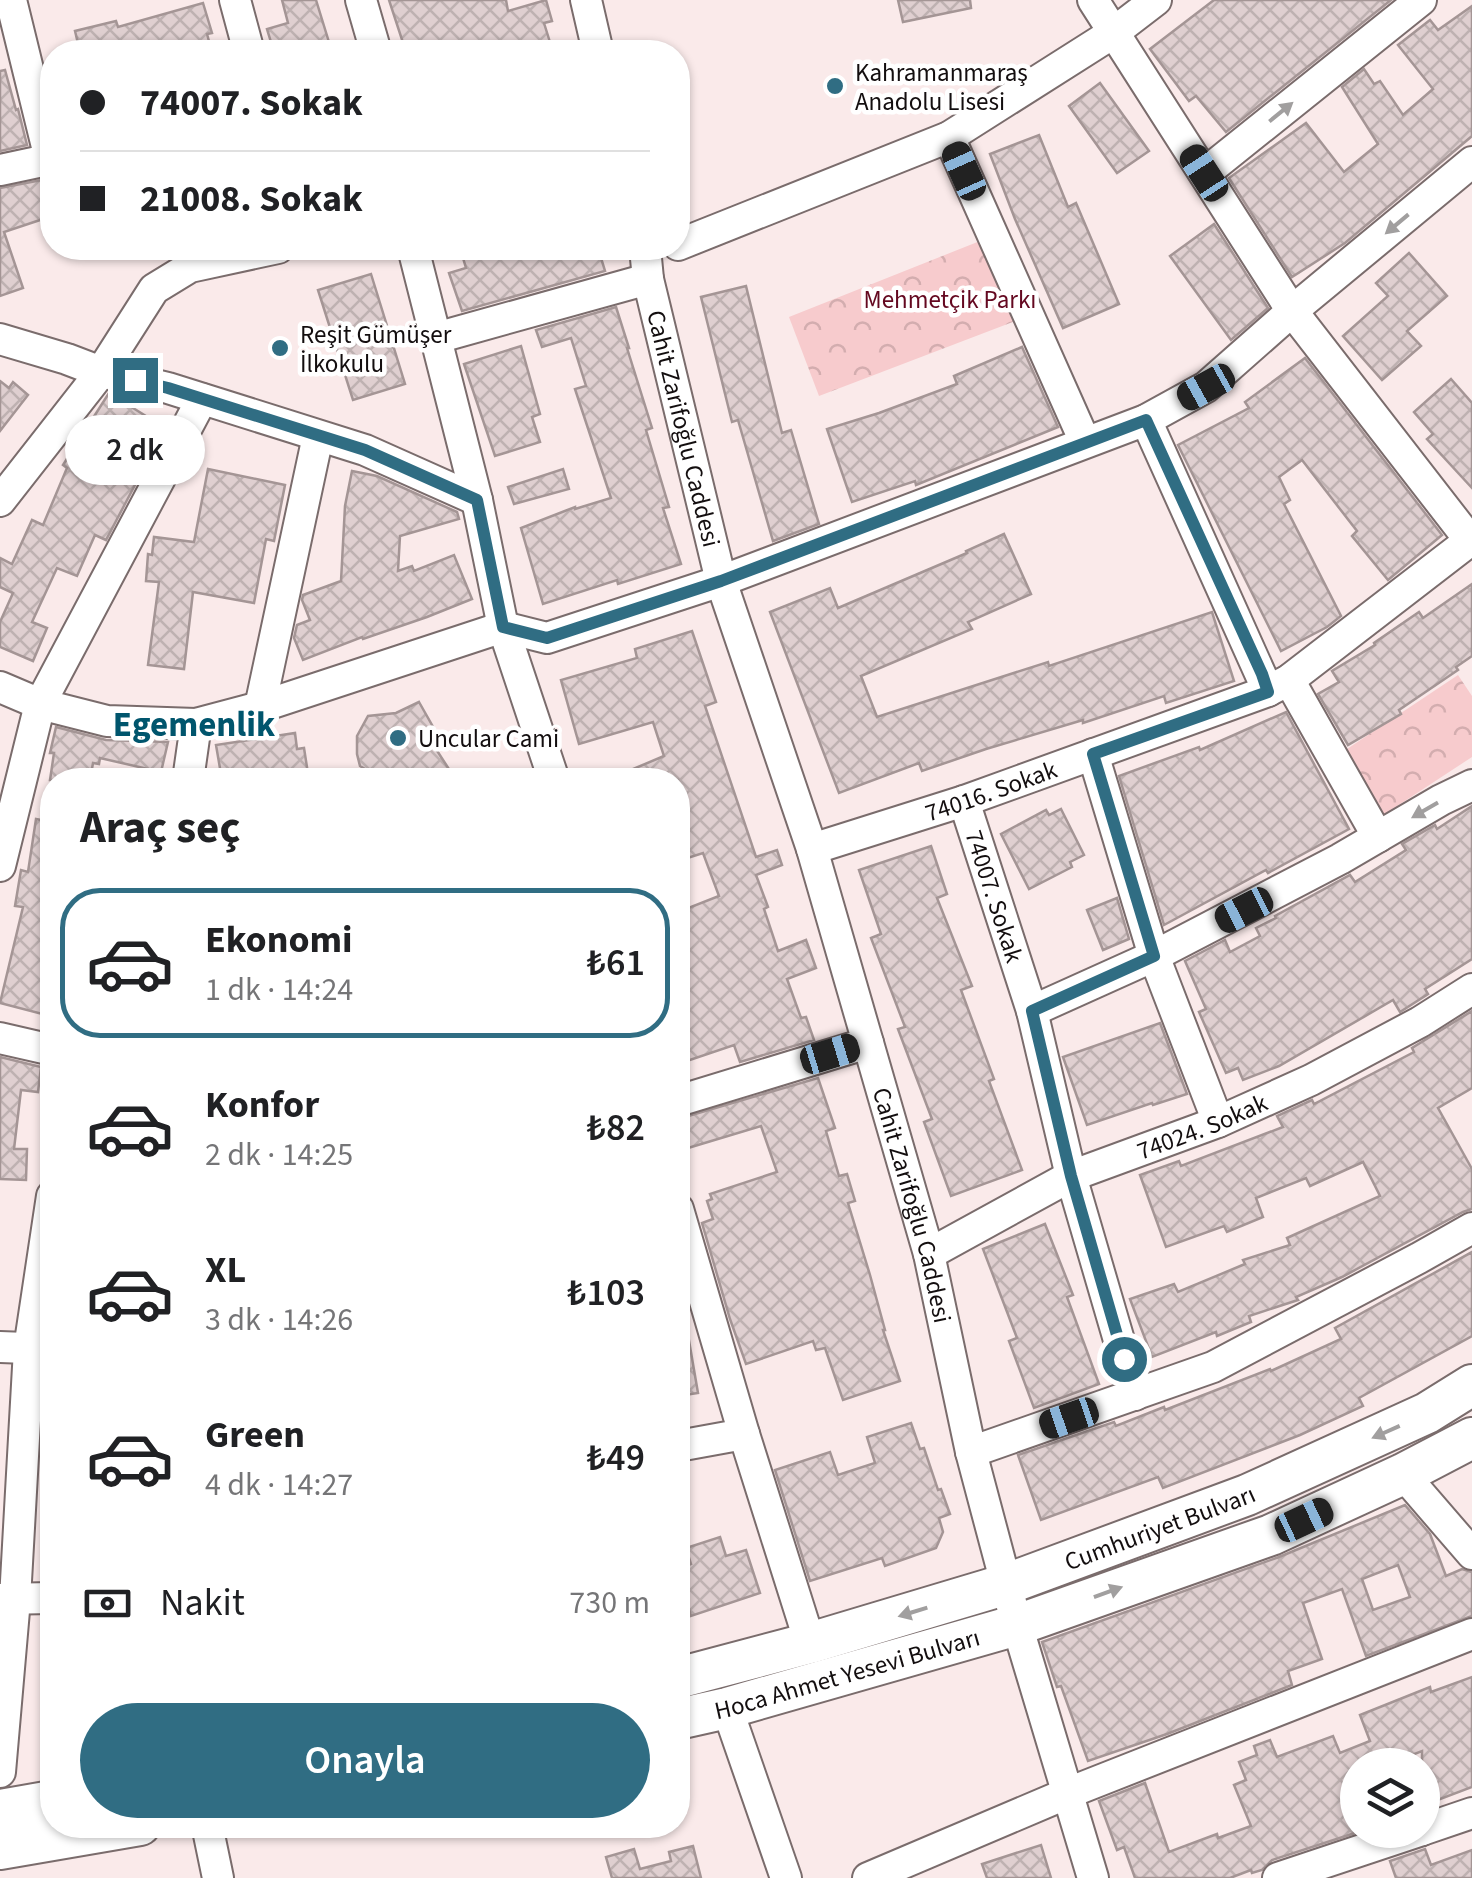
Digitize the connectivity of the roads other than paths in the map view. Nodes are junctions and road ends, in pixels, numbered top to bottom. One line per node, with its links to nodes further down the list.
1 (10, 0): 12 (street)
2 (235, 0): 9 (street)
3 (361, 0): 10 (street)
4 (586, 0): 11 (street)
5 (1093, 0): 8 (street)
6 (1156, 0): 8 (street)
7 (1421, 0): 17 (street, one-way to 7)
8 (1112, 32): 13 (street); 17 (street)
9 (246, 40)
10 (373, 40)
11 (595, 40)
12 (40, 116)
13 (948, 137): 18 (street); 30 (street)
14 (40, 161): 16 (street)
15 (1472, 162): 23 (street, one-way to 23)
16 (0, 170)
17 (1204, 173): 23 (street)
18 (690, 242)
19 (225, 260): 26 (street)
20 (416, 260): 24 (street)
21 (645, 260): 24 (street)
22 (659, 260): 34 (street, Cahit Zarifoğlu Caddesi)
23 (1292, 311): 28 (street); 33 (street)
24 (436, 338): 31 (street)
25 (0, 340): 26 (street)
26 (101, 372): 27 (street); 32 (street)
27 (202, 399): 29 (street); 38 (street)
28 (1146, 420): 30 (street); 36 (street)
29 (318, 436): 31 (street); 39 (street)
30 (1086, 442): 34 (street)
31 (477, 500): 35 (street)
32 (0, 501)
33 (1471, 541): 36 (street, 74016. Sokak)
34 (721, 581): 35 (street); 47 (street, Cahit Zarifoğlu Caddesi)
35 (503, 627): 39 (street); 43 (street)
36 (1279, 686): 41 (street, 74016. Sokak); 46 (street)
37 (0, 687): 38 (street)
38 (40, 704): 40 (street); 48 (street)
39 (260, 707): 40 (street)
40 (196, 724): 42 (street)
41 (1093, 754): 45 (street, 74016. Sokak); 49 (street)
42 (190, 768)
43 (550, 768)
44 (1472, 785): 46 (street, one-way to 46)
45 (964, 801): 47 (street, 74016. Sokak); 51 (street, 74007. Sokak)
46 (1378, 837): 49 (street)
47 (812, 849): 53 (street, Cahit Zarifoğlu Caddesi)
48 (0, 866)
49 (1154, 956): 51 (street); 56 (street)
50 (1472, 989): 56 (street, 74024. Sokak)
51 (1032, 1011): 57 (street, 74007. Sokak)
52 (0, 1038): 54 (street)
53 (868, 1042): 55 (street); 60 (street, Cahit Zarifoğlu Caddesi)
54 (40, 1047)
55 (690, 1096)
56 (1218, 1122): 57 (street, 74024. Sokak)
57 (1071, 1176): 60 (street, 74024. Sokak); 64 (street, 74007. Sokak)
58 (1472, 1228): 64 (street)
59 (690, 1252): 65 (street)
60 (929, 1254): 68 (street, Cahit Zarifoğlu Caddesi)
61 (40, 1269): 62 (street)
62 (27, 1348): 73 (street)
63 (1472, 1386): 71 (main road, Cumhuriyet Bulvarı, one-way to 71)
64 (1135, 1396): 68 (street)
65 (744, 1434): 67 (street); 76 (street)
66 (1472, 1438): 69 (main road, Cumhuriyet Bulvarı)
67 (690, 1444)
68 (971, 1452): 71 (street, Cahit Zarifoğlu Caddesi)
69 (1402, 1474): 70 (street); 74 (main road, Cumhuriyet Bulvarı, one-way to 69)
70 (1472, 1554)
71 (1007, 1584): 74 (street, Cahit Zarifoğlu Caddesi); 76 (main road, Hoca Ahmet Yesevi Bulvarı, one-way to 76)
72 (40, 1598): 73 (street)
73 (8, 1599): 80 (street)
74 (1016, 1625): 78 (main road, Hoca Ahmet Yesevi Bulvarı); 81 (street, Cahit Zarifoğlu Caddesi)
75 (1472, 1634): 81 (street)
76 (810, 1643): 77 (main road, Hoca Ahmet Yesevi Bulvarı)
77 (690, 1676)
78 (727, 1708): 79 (main road, Hoca Ahmet Yesevi Bulvarı); 91 (street)
79 (690, 1716)
80 (0, 1772)
81 (1068, 1793): 92 (street); 93 (street, Cahit Zarifoğlu Caddesi)
82 (40, 1803): 83 (main road)
83 (0, 1810)
84 (1472, 1813): 85 (street)
85 (1440, 1824)
86 (64, 1838): 89 (main road)
87 (210, 1838): 90 (street)
88 (1368, 1848): 94 (street)
89 (0, 1849)
90 (218, 1878)
91 (786, 1878)
92 (868, 1878)
93 (1094, 1878)
94 (1278, 1878)

